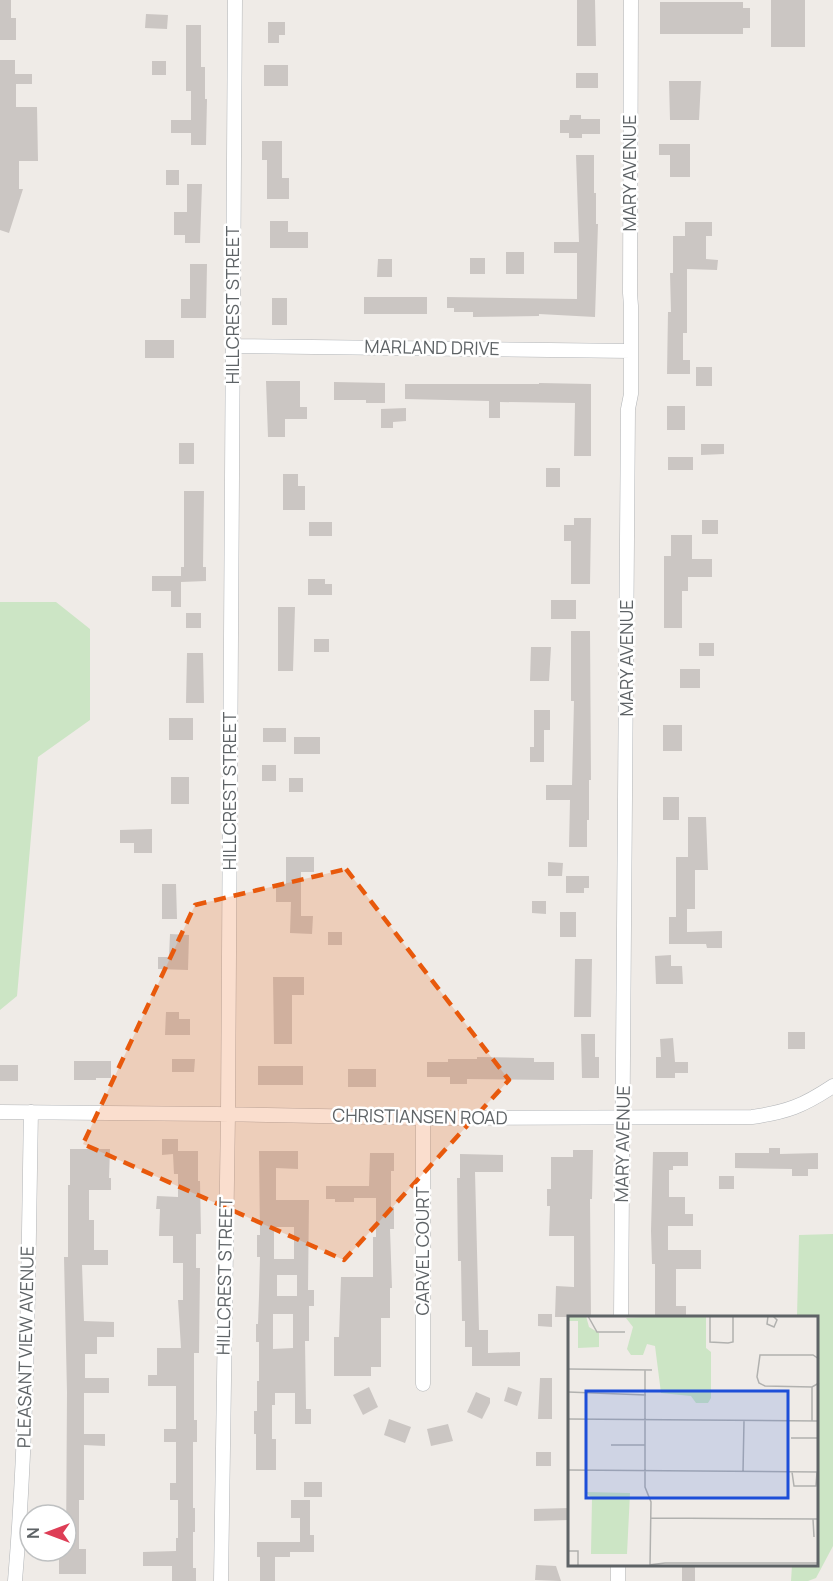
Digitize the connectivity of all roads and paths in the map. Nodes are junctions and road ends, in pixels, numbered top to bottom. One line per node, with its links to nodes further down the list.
1 (235, 0): 3 (street, HILLCREST STREET)
2 (630, 0): 4 (street, MARY AVENUE)
3 (233, 346): 4 (street, MARLAND DRIVE); 8 (street, HILLCREST STREET)
4 (631, 351): 9 (street, MARY AVENUE)
5 (833, 1086): 9 (street, CHRISTIANSEN ROAD)
6 (0, 1112): 7 (street, CHRISTIANSEN ROAD)
7 (31, 1112): 8 (street, CHRISTIANSEN ROAD); 13 (street, PLEASANT VIEW AVENUE)
8 (228, 1114): 10 (street, CHRISTIANSEN ROAD); 14 (street, HILLCREST STREET)
9 (624, 1117): 10 (street, CHRISTIANSEN ROAD); 11 (street, MARY AVENUE)
10 (423, 1118): 12 (street, CARVEL COURT)
11 (621, 1316)
12 (423, 1384)
13 (15, 1581)
14 (221, 1581)

